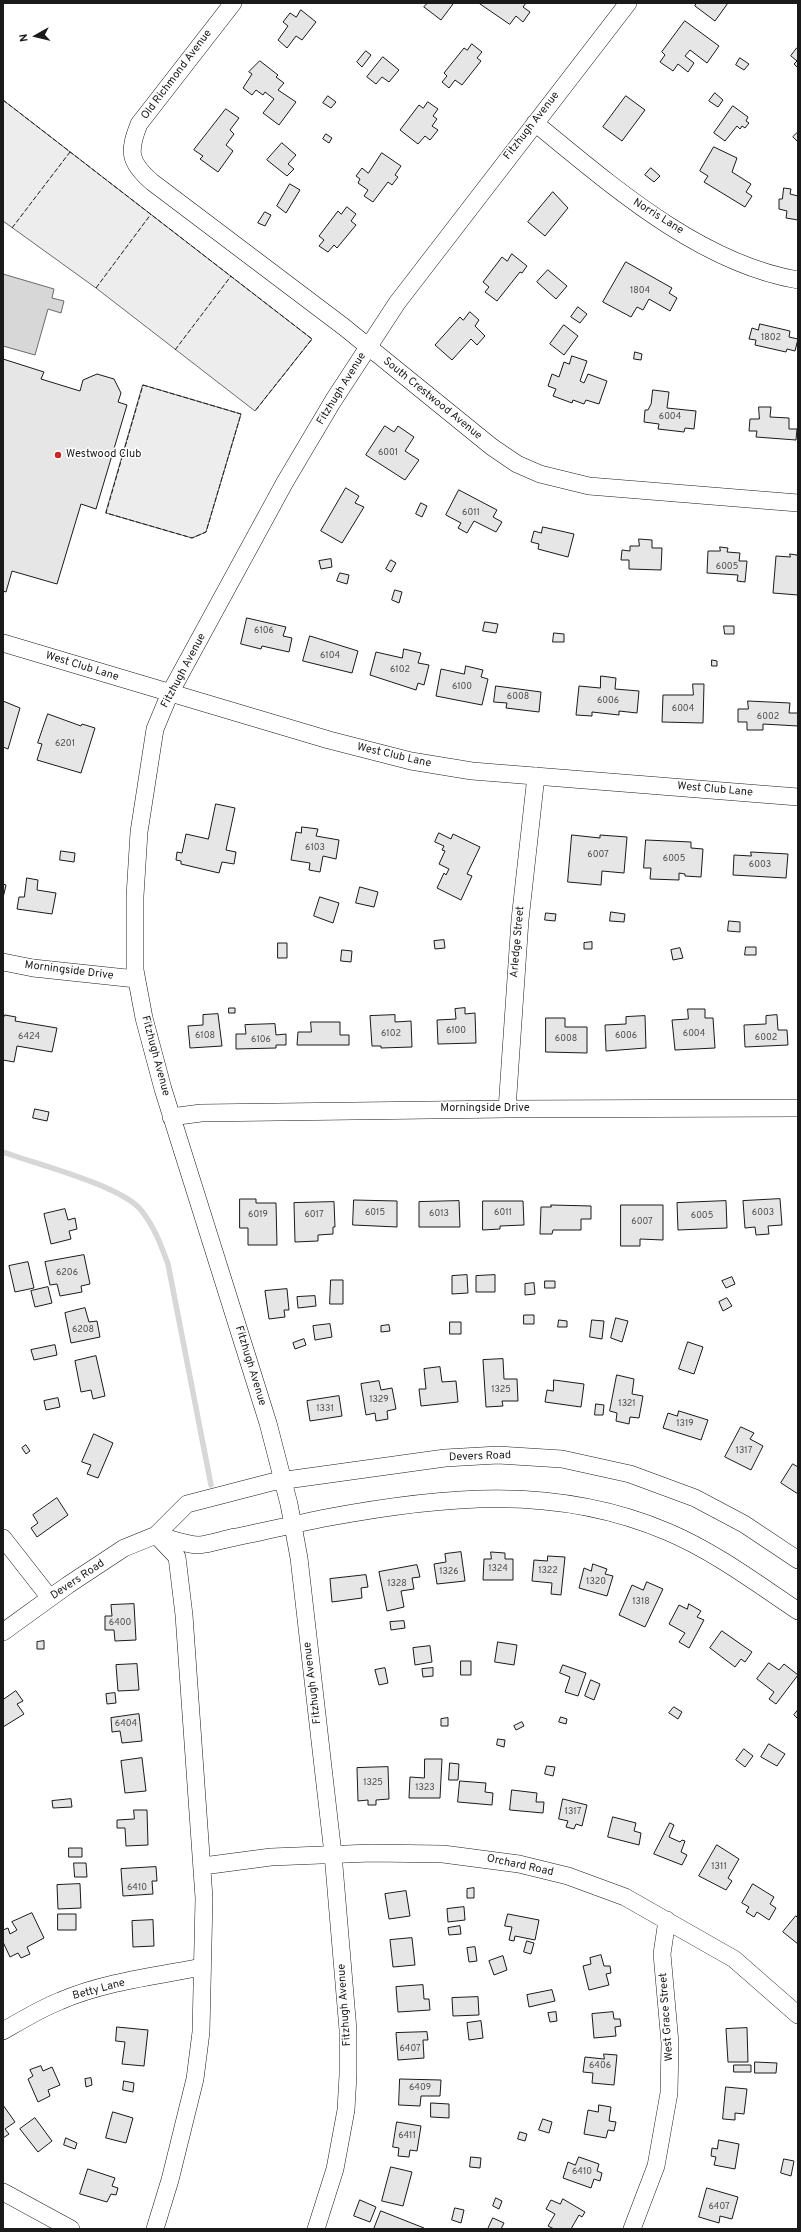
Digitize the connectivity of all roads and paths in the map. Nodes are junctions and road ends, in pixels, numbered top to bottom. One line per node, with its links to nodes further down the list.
1 (233, 3): 4 (street, Old Richmond Avenue)
2 (628, 3): 3 (street, Fitzhugh Avenue)
3 (535, 123): 5 (street, Norris Lane); 6 (street, Fitzhugh Avenue)
4 (131, 151): 6 (street, South Crestwood Avenue)
5 (798, 280)
6 (368, 348): 7 (street, South Crestwood Avenue); 9 (street, Fitzhugh Avenue)
7 (798, 503)
8 (3, 643): 9 (street, West Club Lane)
9 (170, 693): 10 (street, West Club Lane); 13 (street, Fitzhugh Avenue)
10 (536, 776): 11 (street, West Club Lane); 15 (street, Arledge Street)
11 (798, 797)
12 (3, 962): 13 (street, Morningside Drive)
13 (136, 979): 16 (street, Fitzhugh Avenue)
14 (798, 1108): 15 (street, Morningside Drive)
15 (507, 1109): 16 (street, Morningside Drive)
16 (171, 1117): 17 (street, Fitzhugh Avenue)
17 (283, 1482): 18 (street, Fitzhugh Avenue); 19 (street, Devers Road); 21 (street, Devers Road)
18 (293, 1525): 19 (street); 23 (street); 25 (street, Fitzhugh Avenue)
19 (156, 1536): 22 (street, Devers Road); 26 (street)
20 (3, 1538): 22 (street)
21 (798, 1560)
22 (50, 1598): 24 (street, Devers Road)
23 (798, 1611)
24 (3, 1632)
25 (333, 1854): 26 (street, Orchard Road); 27 (street, Orchard Road); 34 (street, Fitzhugh Avenue)
26 (203, 1866): 28 (street)
27 (667, 1920): 29 (street, Orchard Road); 35 (street, West Grace Street)
28 (202, 1967): 30 (street, Betty Lane); 33 (street)
29 (798, 2015)
30 (3, 2031)
31 (3, 2192): 32 (street)
32 (71, 2229)
33 (155, 2229)
34 (316, 2229)
35 (632, 2229)

